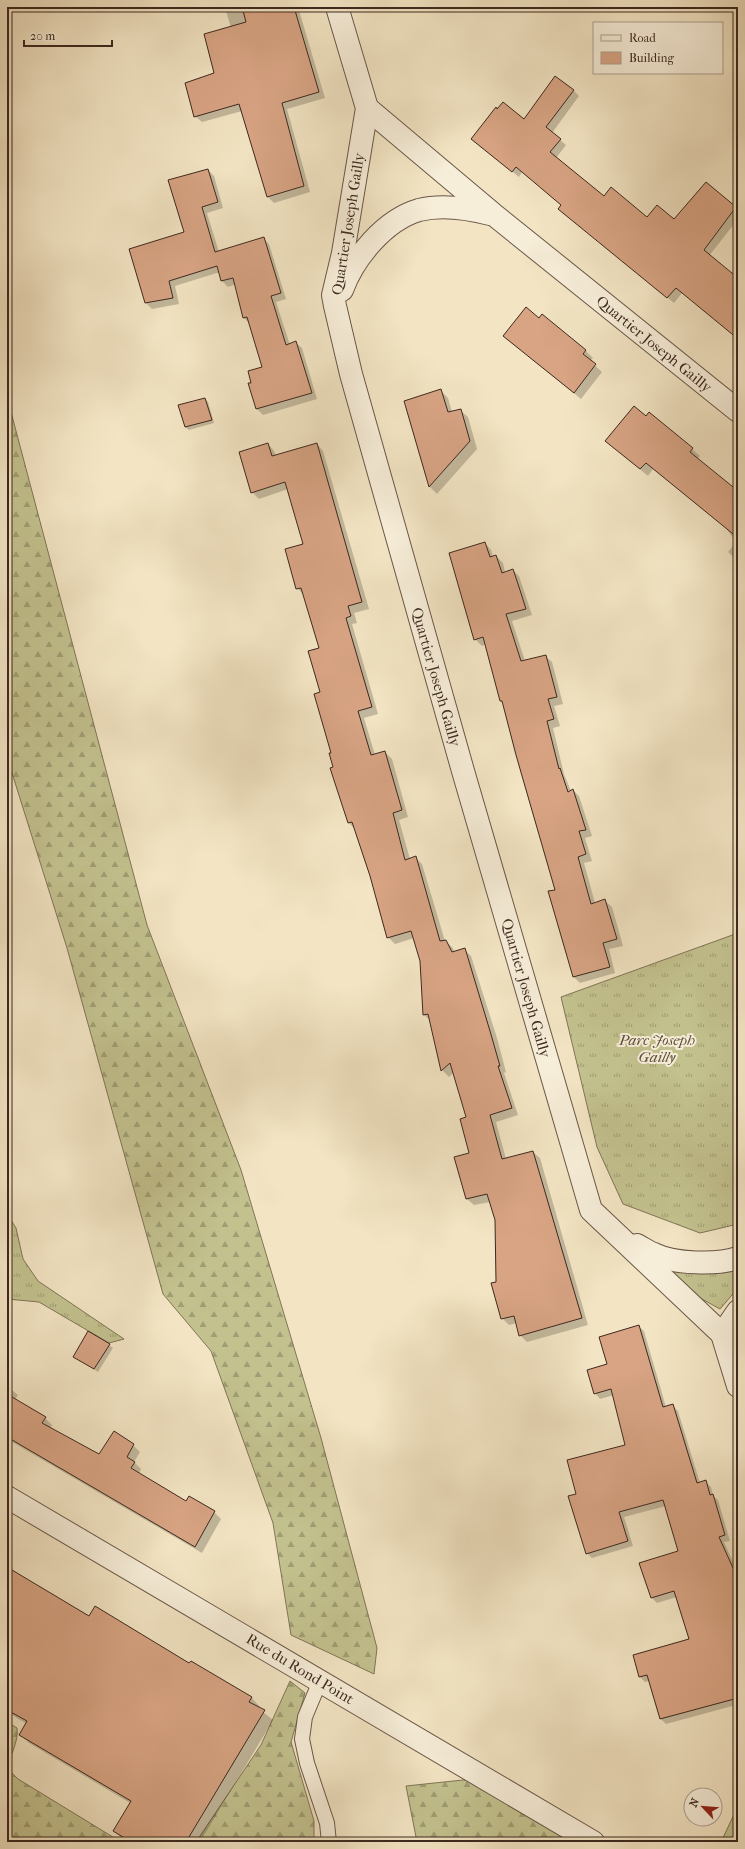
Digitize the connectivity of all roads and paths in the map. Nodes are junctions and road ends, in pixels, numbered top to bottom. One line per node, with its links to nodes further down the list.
1 (337, 7): 2 (street, Quartier Joseph Gailly)
2 (367, 108): 3 (street, Quartier Joseph Gailly); 4 (street, Quartier Joseph Gailly)
3 (493, 214): 4 (street); 5 (street, Quartier Joseph Gailly)
4 (335, 306): 6 (street, Quartier Joseph Gailly)
5 (738, 411)
6 (614, 1231): 7 (street, Quartier Joseph Gailly); 9 (street, Quartier Joseph Gailly)
7 (738, 1258)
8 (738, 1311): 9 (street)
9 (722, 1334): 10 (street, Quartier Joseph Gailly)
10 (738, 1386)
11 (7, 1497): 12 (street, Rue du Rond Point)
12 (320, 1681): 13 (lane); 14 (street, Rue du Rond Point)
13 (329, 1842)
14 (593, 1842)

